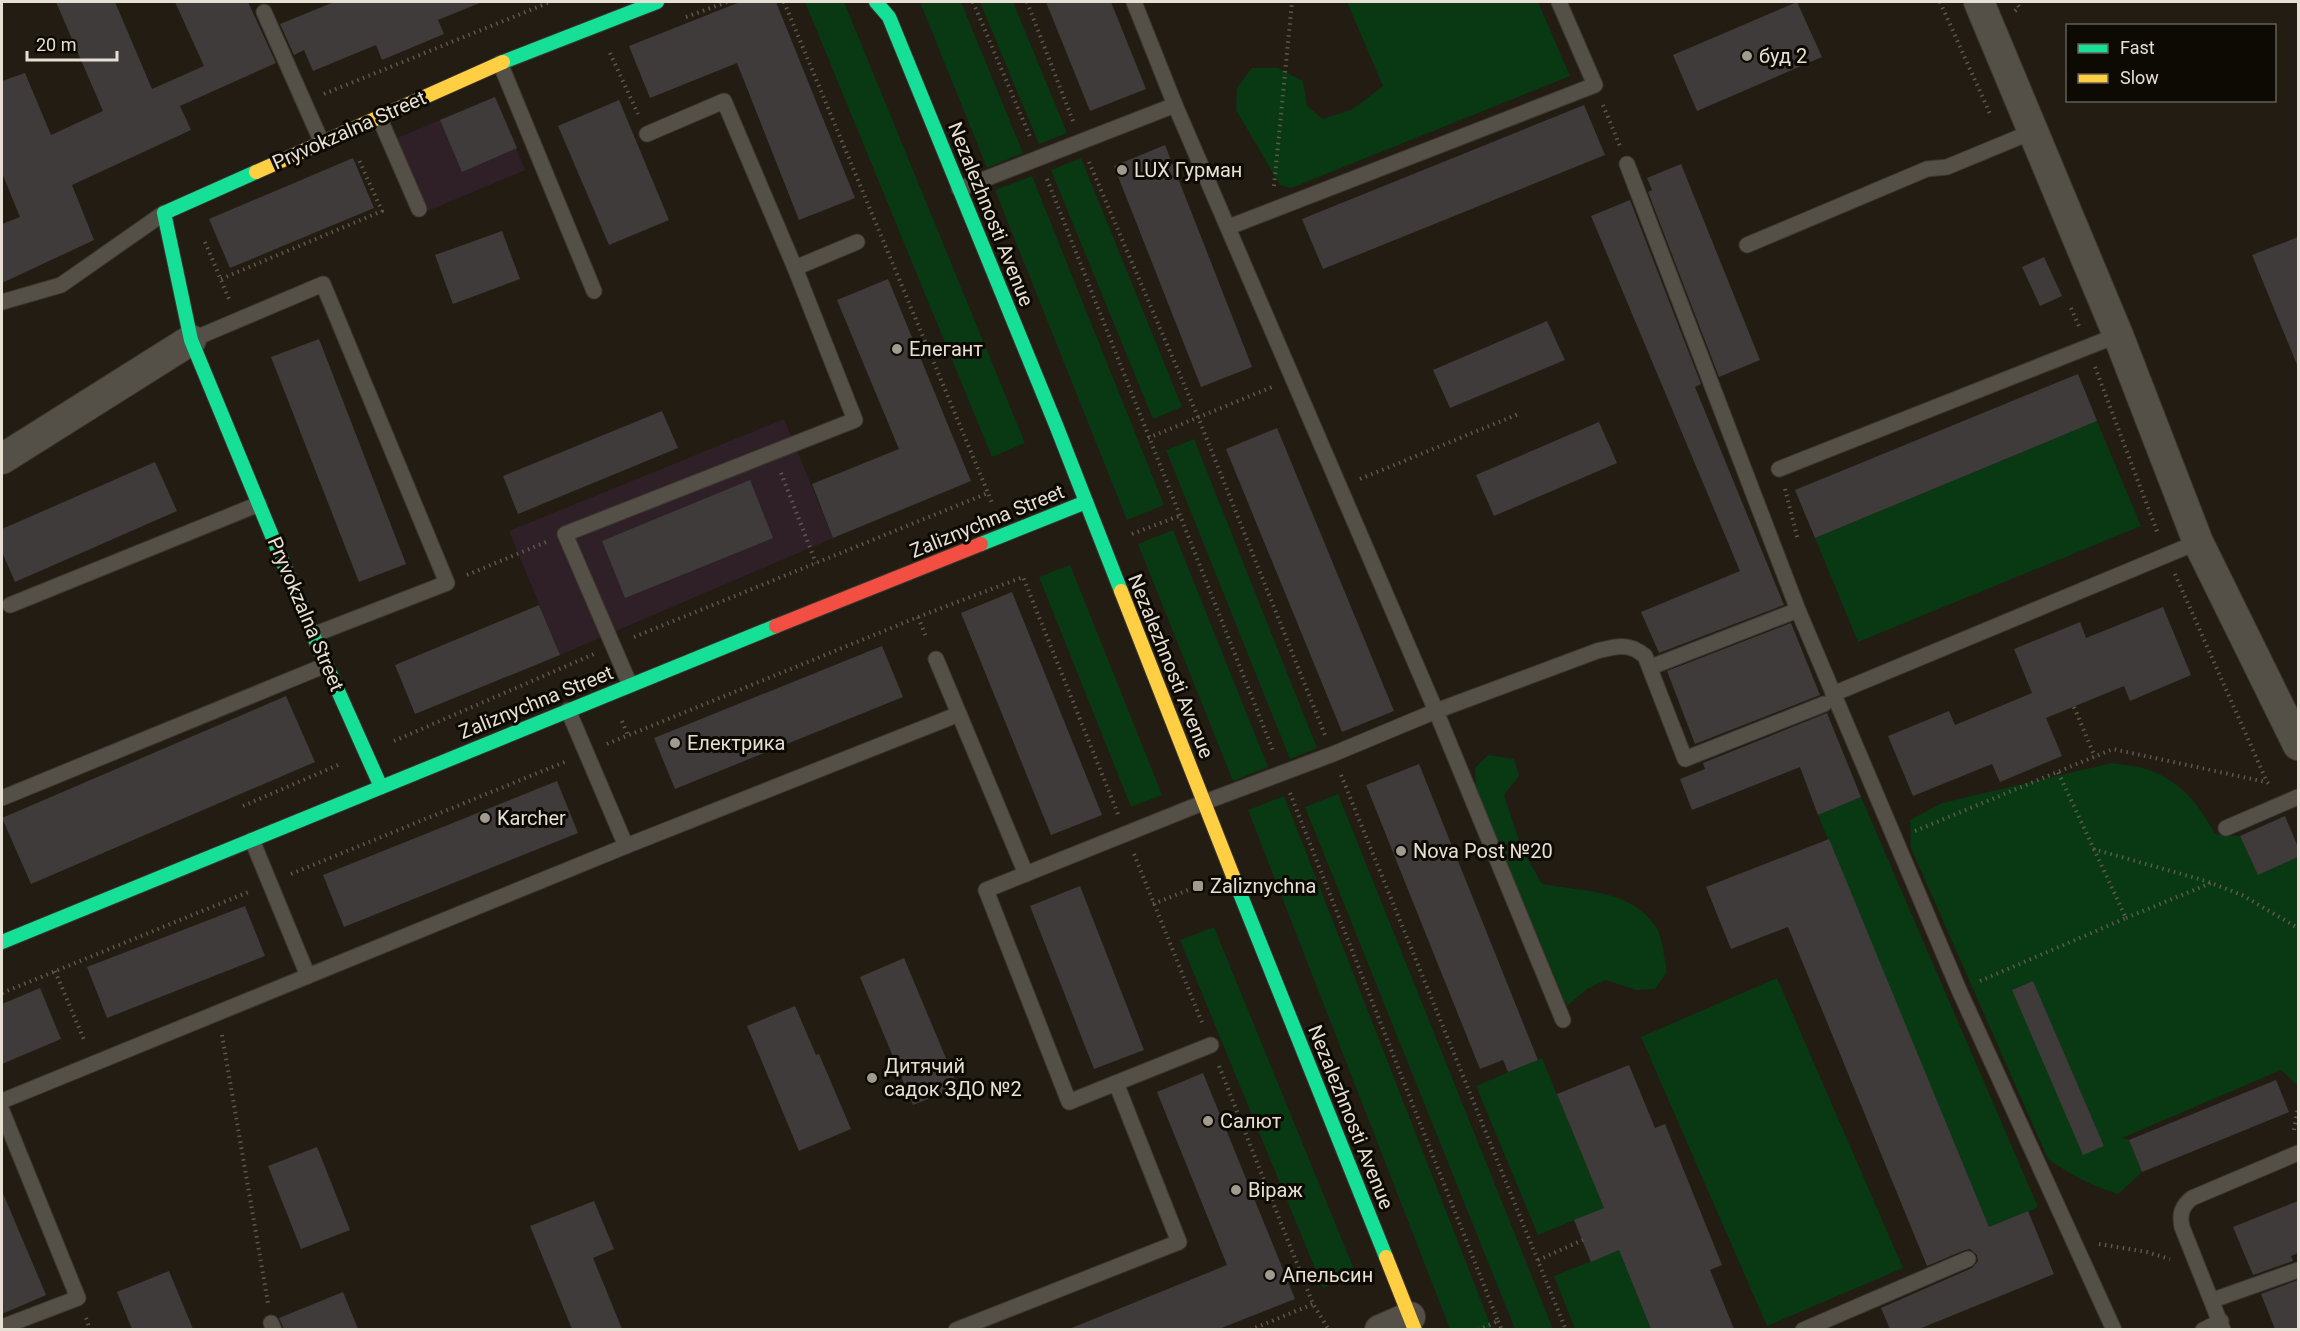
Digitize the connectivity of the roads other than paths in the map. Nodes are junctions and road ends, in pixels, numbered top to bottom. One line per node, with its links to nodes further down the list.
1 (657, 2): 9 (street, Pryvokzalna Street)
2 (876, 2): 8 (street, Nezalezhnosti Avenue)
3 (888, 2): 8 (street, Nezalezhnosti Avenue)
4 (1134, 2): 10 (lane)
5 (1559, 2): 19 (lane)
6 (1979, 2): 12 (street)
7 (264, 12): 14 (lane)
8 (889, 17): 16 (street, Nezalezhnosti Avenue)
9 (500, 63): 11 (street, Pryvokzalna Street); 23 (lane)
10 (1176, 105): 16 (lane); 19 (lane)
11 (379, 117): 14 (street, Pryvokzalna Street); 17 (lane)
12 (2034, 131): 21 (lane); 25 (street)
13 (646, 134): 22 (lane)
14 (322, 143): 18 (street, Pryvokzalna Street)
15 (1627, 164): 33 (lane)
16 (959, 189): 29 (street, Nezalezhnosti Avenue)
17 (419, 209)
18 (164, 213): 24 (lane); 26 (street, Pryvokzalna Street)
19 (1229, 227): 41 (lane)
20 (857, 242): 22 (lane)
21 (1747, 245)
22 (795, 268): 38 (lane)
23 (594, 291)
24 (2, 302)
25 (2118, 335): 28 (lane); 31 (street)
26 (191, 340): 27 (street); 30 (street, Pryvokzalna Street); 34 (lane)
27 (2, 459)
28 (1779, 469)
29 (1086, 502): 38 (street, Zaliznychna Street); 47 (street, Nezalezhnosti Avenue)
30 (259, 504): 32 (lane); 34 (street, Pryvokzalna Street)
31 (2198, 542): 39 (lane); 43 (street)
32 (10, 605)
33 (1798, 610): 37 (lane); 39 (lane)
34 (313, 635): 36 (street, Pryvokzalna Street)
35 (936, 658): 42 (lane)
36 (326, 665): 44 (street, Pryvokzalna Street); 46 (lane)
37 (1651, 667): 39 (lane); 41 (lane)
38 (630, 685): 40 (street, Zaliznychna Street)
39 (1829, 699): 69 (lane)
40 (568, 710): 44 (street, Zaliznychna Street); 50 (lane)
41 (1436, 711): 47 (lane); 54 (lane)
42 (959, 714): 50 (lane); 51 (lane)
43 (2298, 746)
44 (381, 787): 49 (street, Zaliznychna Street)
45 (2298, 797): 48 (lane)
46 (2, 798)
47 (1205, 802): 51 (lane); 63 (street, Nezalezhnosti Avenue)
48 (2226, 828)
49 (252, 840): 52 (street, Zaliznychna Street); 53 (lane)
50 (626, 846): 53 (lane)
51 (1026, 874): 56 (lane)
52 (2, 942)
53 (308, 976): 57 (lane)
54 (1563, 1020)
55 (1211, 1045): 56 (lane)
56 (1116, 1083): 66 (lane)
57 (2, 1101)
58 (2, 1111): 65 (lane)
59 (2298, 1153): 62 (lane)
60 (1968, 1258): 68 (lane)
61 (2298, 1270): 62 (lane)
62 (2213, 1300): 64 (lane)
63 (1412, 1323): 67 (street)
64 (2222, 1325): 70 (lane)
65 (2, 1327)
66 (956, 1329)
67 (1380, 1329)
68 (1803, 1329)
69 (2114, 1329)
70 (2203, 1329)

